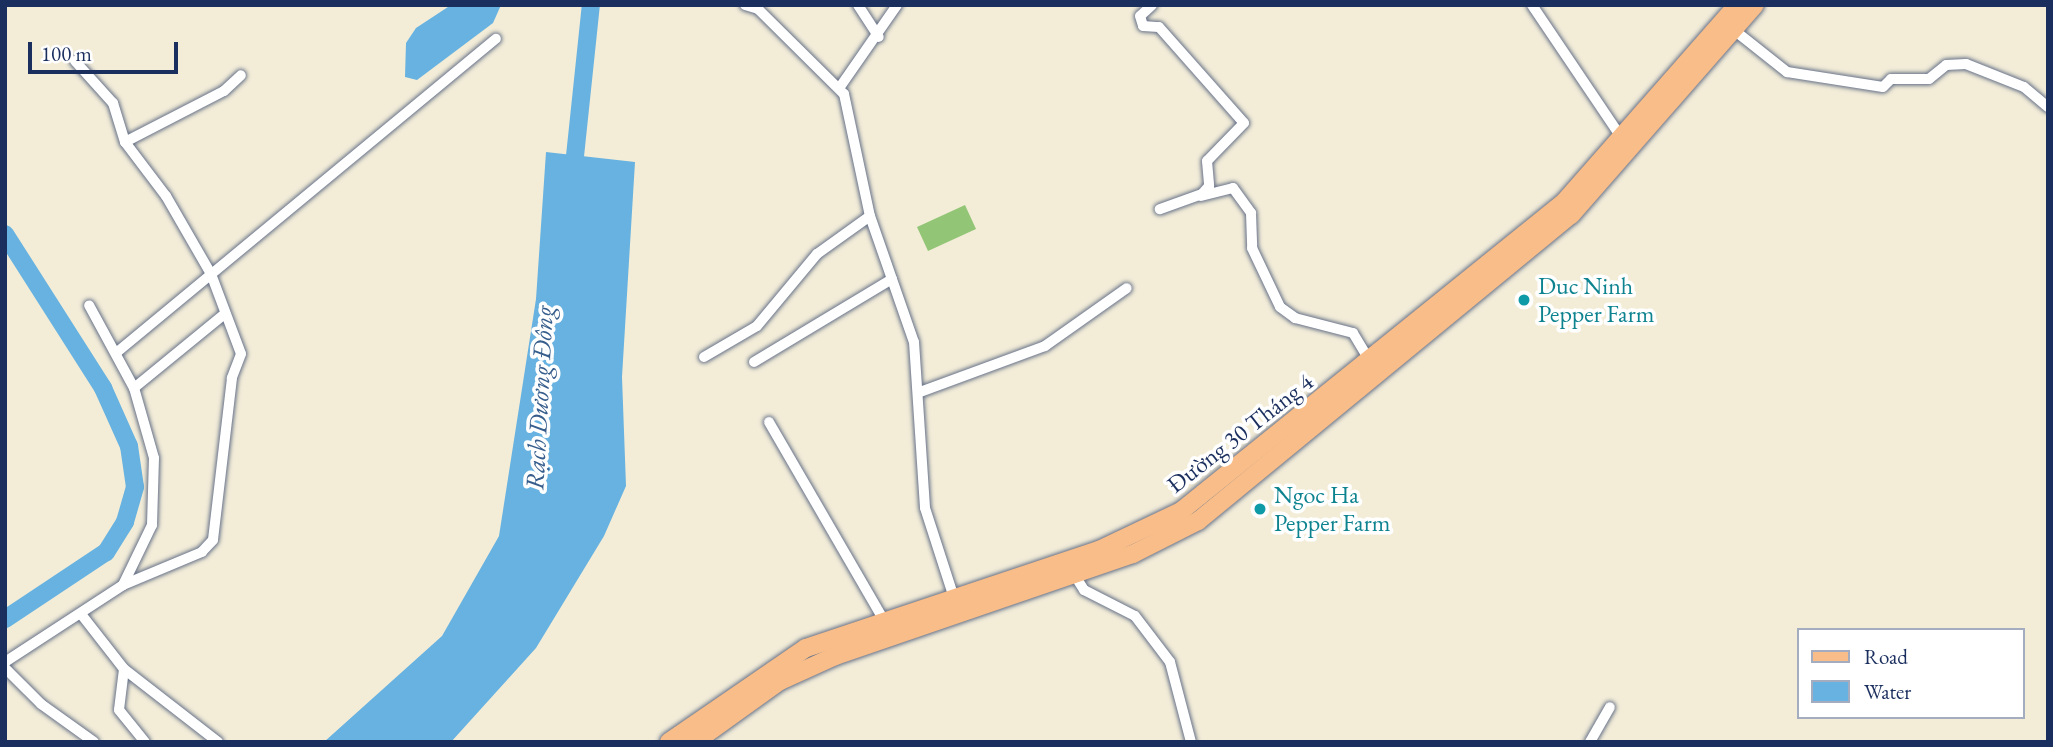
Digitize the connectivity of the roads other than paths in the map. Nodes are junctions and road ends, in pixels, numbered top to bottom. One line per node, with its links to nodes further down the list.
1 (745, 5): 13 (street)
2 (858, 5): 9 (street)
3 (897, 5): 9 (street)
4 (1152, 5): 17 (street)
5 (1532, 5): 16 (street)
6 (1737, 5): 16 (main road, Đường 30 Tháng 4)
7 (1755, 5): 8 (main road, Đường 30 Tháng 4)
8 (1734, 30): 14 (street); 16 (main road, Đường 30 Tháng 4)
9 (879, 37): 13 (street)
10 (496, 39): 20 (street)
11 (75, 61): 15 (street)
12 (241, 75): 15 (street)
13 (839, 87): 19 (street)
14 (2048, 107)
15 (125, 142): 20 (street)
16 (1627, 142): 27 (main road, Đường 30 Tháng 4); 31 (main road, Đường 30 Tháng 4)
17 (1198, 197): 18 (street); 27 (street)
18 (1160, 209)
19 (870, 216): 21 (street); 26 (street)
20 (211, 274): 24 (street); 25 (street)
21 (892, 279): 28 (street); 30 (street)
22 (1127, 288): 30 (street)
23 (89, 305): 25 (street)
24 (222, 316): 29 (street); 35 (street)
25 (116, 353): 29 (street)
26 (704, 358)
27 (1370, 361): 31 (main road, Đường 30 Tháng 4)
28 (754, 362)
29 (134, 388): 35 (street)
30 (920, 392): 36 (street)
31 (1334, 400): 33 (main road, Đường 30 Tháng 4)
32 (769, 422): 38 (street)
33 (1225, 490): 34 (main road, Đường 30 Tháng 4); 36 (main road, Đường 30 Tháng 4)
34 (1074, 574): 36 (main road, Đường 30 Tháng 4); 49 (street)
35 (123, 585): 37 (street)
36 (957, 605): 38 (main road, Đường 30 Tháng 4); 43 (main road, Đường 30 Tháng 4)
37 (81, 614): 39 (street); 41 (street)
38 (885, 622): 43 (main road, Đường 30 Tháng 4)
39 (9, 659)
40 (5, 668): 44 (street)
41 (124, 669): 45 (street); 46 (street)
42 (1609, 706): 50 (street)
43 (706, 722): 47 (main road, Đường 30 Tháng 4); 48 (main road, Đường 30 Tháng 4)
44 (94, 742)
45 (145, 742)
46 (218, 742)
47 (669, 742)
48 (695, 742)
49 (1191, 742)
50 (1590, 742)

